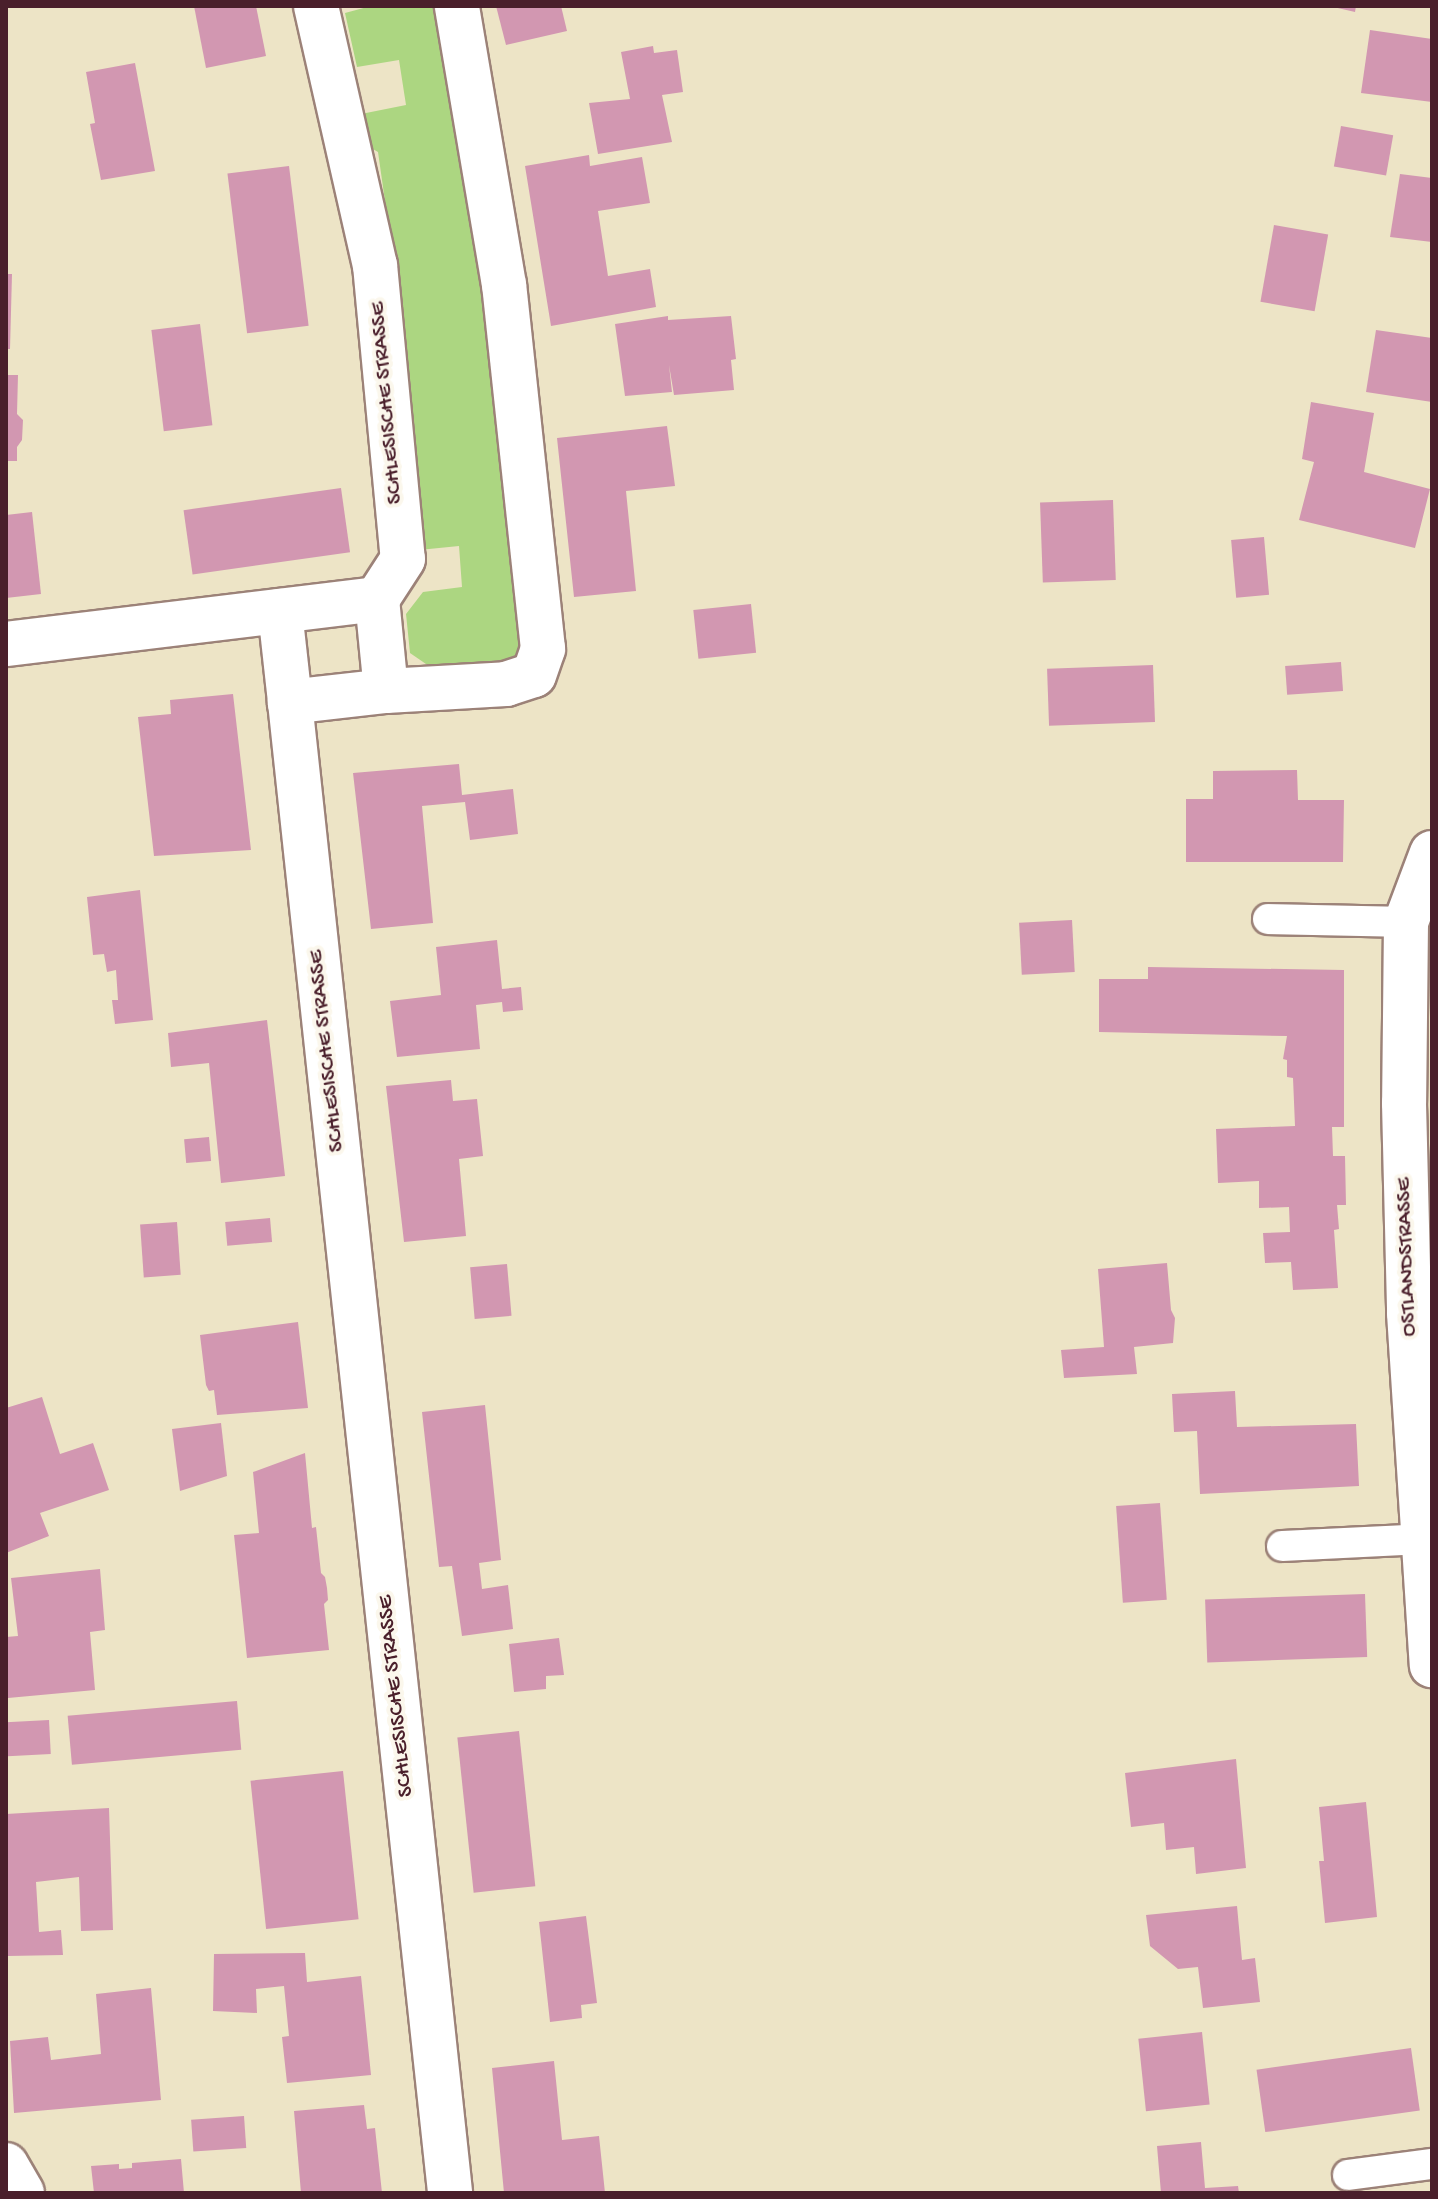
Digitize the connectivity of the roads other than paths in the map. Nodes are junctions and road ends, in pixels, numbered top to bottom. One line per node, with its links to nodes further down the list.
1 (316, 6): 3 (street, SCHLESISCHE STRASSE)
2 (457, 6): 6 (street)
3 (377, 599): 4 (street); 6 (street)
4 (280, 611): 5 (street); 7 (street, SCHLESISCHE STRASSE)
5 (6, 644)
6 (386, 691): 7 (street)
7 (290, 702): 18 (street, SCHLESISCHE STRASSE)
8 (1432, 853): 10 (street, OSTLANDSTRASSE)
9 (1268, 919): 10 (lane)
10 (1406, 922): 11 (street, OSTLANDSTRASSE)
11 (1423, 1539): 12 (lane); 13 (street, OSTLANDSTRASSE)
12 (1282, 1546)
13 (1432, 1665)
14 (1432, 2164): 16 (lane)
15 (6, 2165): 17 (street)
16 (1348, 2175)
17 (22, 2193)
18 (450, 2193)

